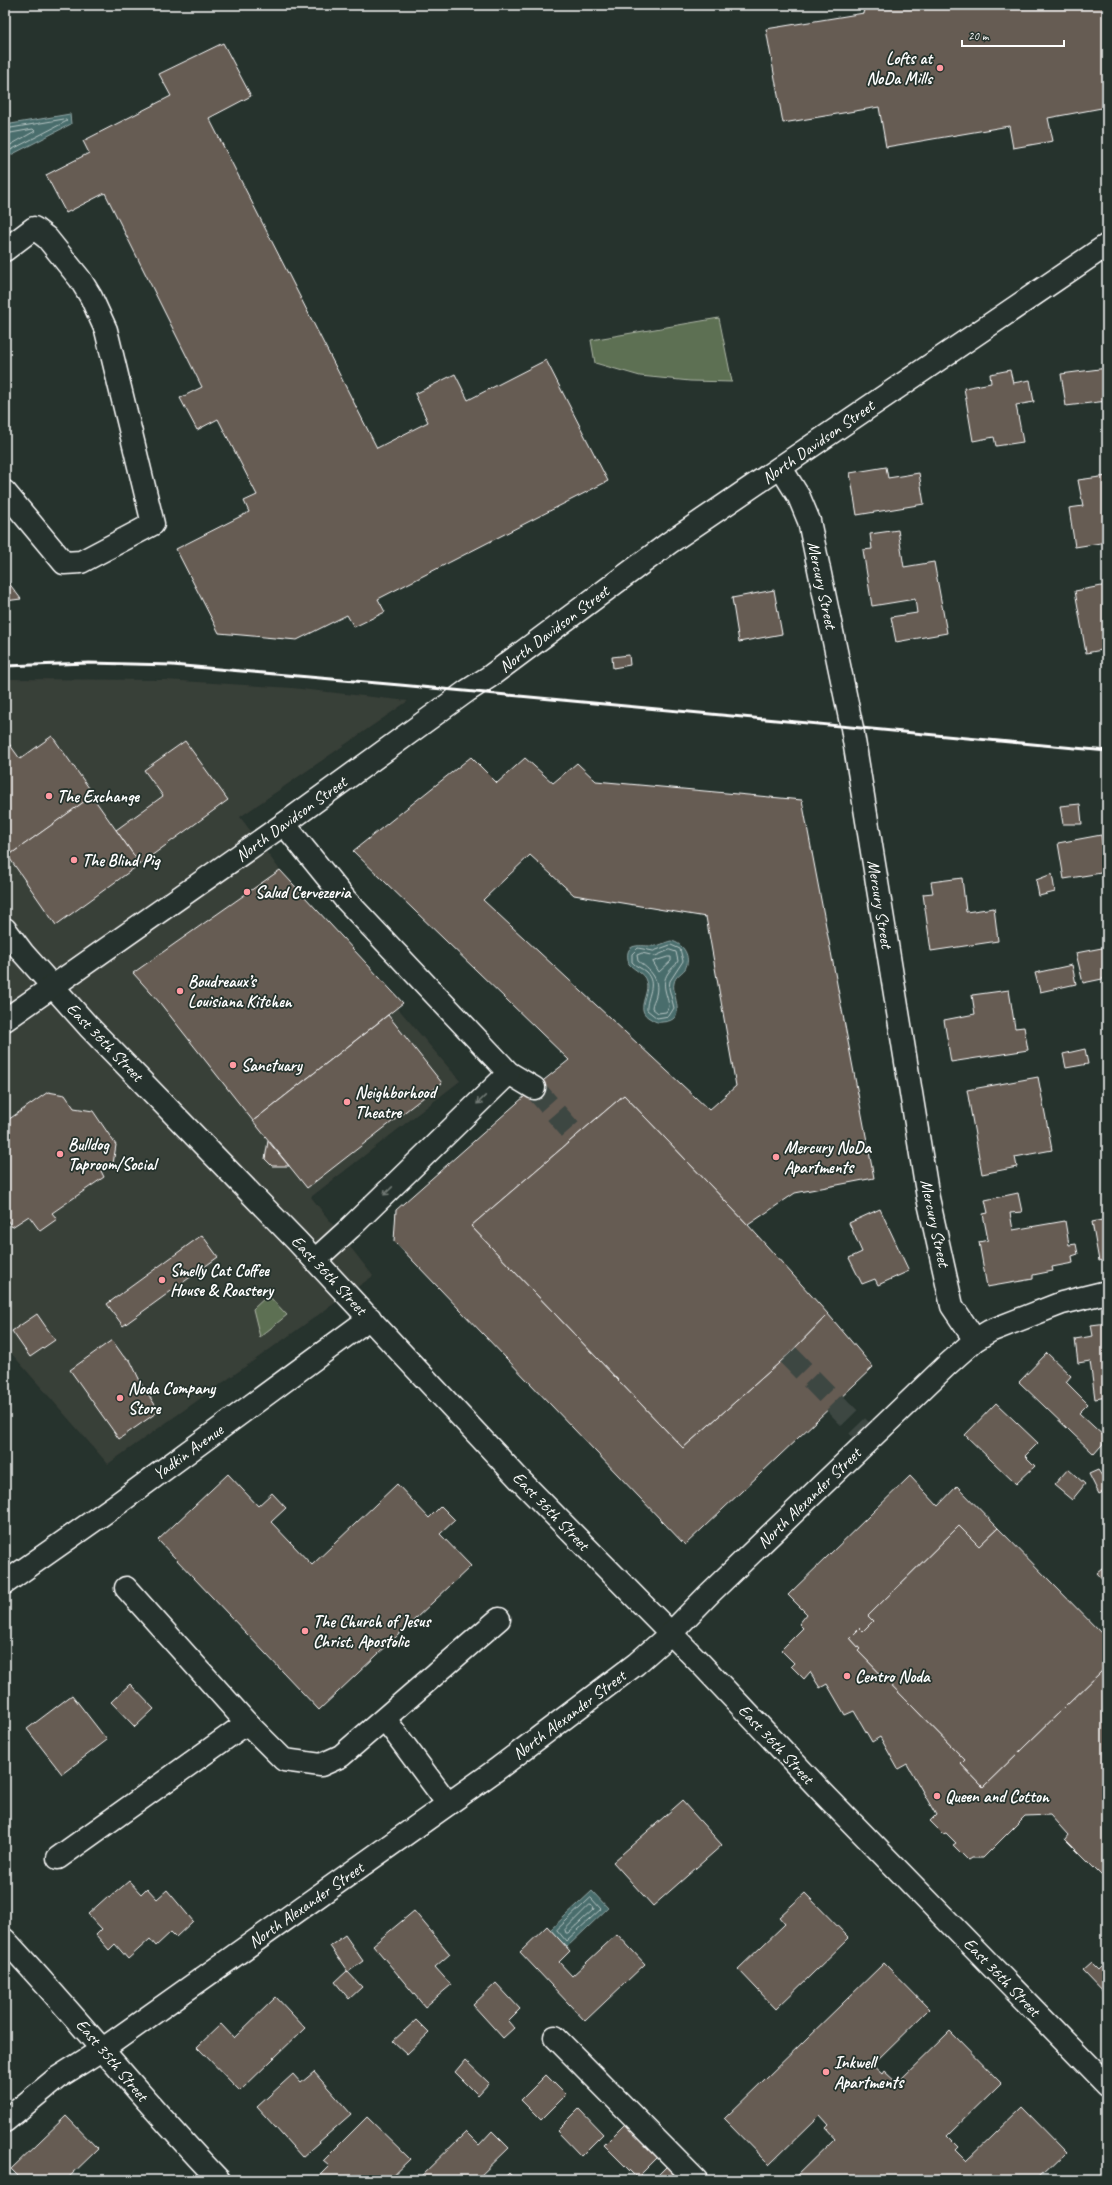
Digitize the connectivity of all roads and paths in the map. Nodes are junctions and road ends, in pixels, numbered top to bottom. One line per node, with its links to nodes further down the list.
1 (1107, 245): 3 (street, North Davidson Street)
2 (5, 250): 4 (street)
3 (781, 468): 5 (street, North Davidson Street); 14 (street, Mercury Street)
4 (5, 492)
5 (284, 824): 7 (street, North Davidson Street); 9 (street)
6 (5, 929): 7 (street, East 36th Street)
7 (53, 987): 8 (street, North Davidson Street); 11 (street, East 36th Street)
8 (5, 1020)
9 (509, 1073): 10 (street); 11 (street, one-way to 11)
10 (534, 1088)
11 (315, 1260): 13 (street, East 36th Street)
12 (1107, 1292): 14 (street, North Alexander Street)
13 (370, 1318): 15 (street, Yadkin Avenue); 18 (street, East 36th Street)
14 (975, 1340): 18 (street, North Alexander Street)
15 (5, 1583)
16 (126, 1588): 20 (street)
17 (499, 1619): 19 (street)
18 (670, 1634): 21 (street, North Alexander Street); 26 (street, East 36th Street)
19 (385, 1719): 20 (street); 21 (street)
20 (246, 1723): 22 (street)
21 (448, 1804): 25 (street, North Alexander Street)
22 (58, 1858)
23 (5, 1940): 25 (street, East 35th Street)
24 (555, 2037): 29 (street)
25 (103, 2049): 27 (street, North Alexander Street); 28 (street, East 35th Street)
26 (1107, 2085)
27 (5, 2121)
28 (219, 2180)
29 (696, 2180)

